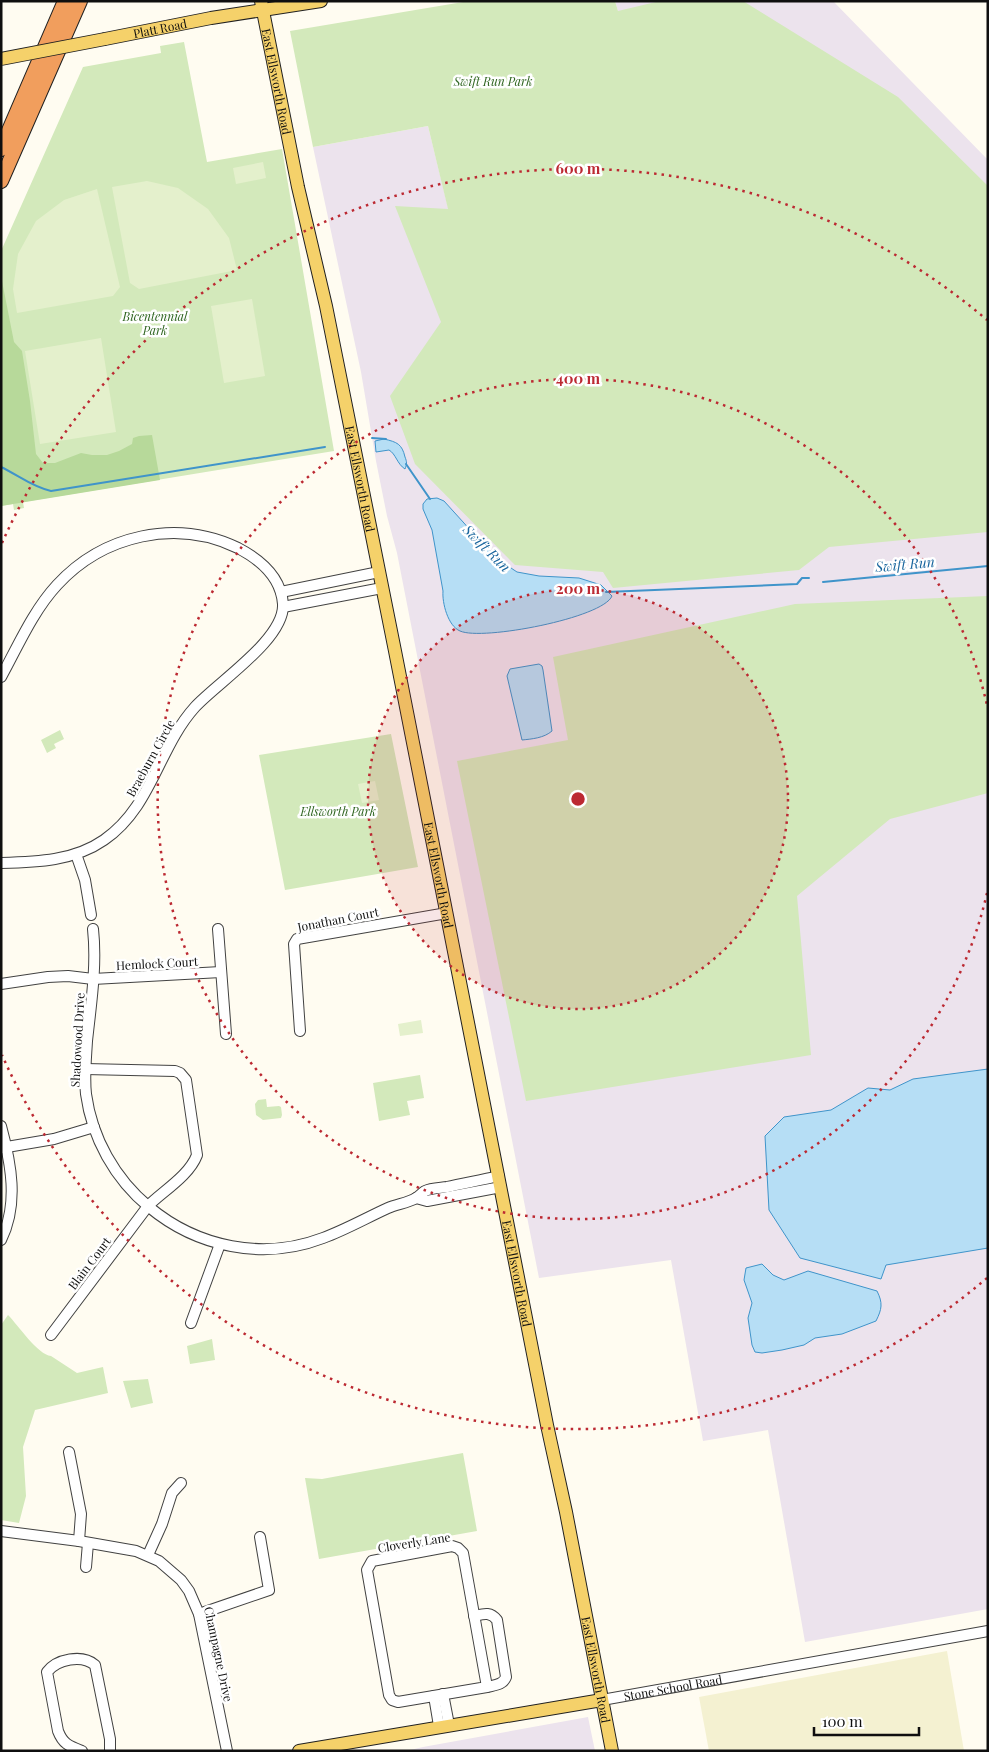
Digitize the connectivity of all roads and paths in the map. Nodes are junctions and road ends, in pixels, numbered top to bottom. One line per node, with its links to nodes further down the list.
1 (65, 1): 6 (highway)
2 (80, 1): 7 (highway)
3 (321, 1): 4 (main road, Platt Road)
4 (262, 6): 5 (main road, Platt Road, bridge); 8 (main road, East Ellsworth Road)
5 (1, 58)
6 (1, 150)
7 (1, 181)
8 (379, 572): 9 (main road, East Ellsworth Road); 10 (street)
9 (382, 588): 11 (street); 15 (main road, East Ellsworth Road)
10 (281, 592): 11 (street, Braeburn Circle); 12 (street, Braeburn Circle)
11 (283, 607): 13 (street, Braeburn Circle)
12 (1, 677)
13 (76, 854): 14 (street, Braeburn Circle); 16 (street)
14 (1, 863)
15 (447, 912): 22 (street, Jonathan Court); 28 (main road, East Ellsworth Road)
16 (91, 915)
17 (93, 928): 20 (street, Shadowood Drive)
18 (218, 929): 19 (street)
19 (221, 972): 20 (street, Hemlock Court); 23 (street)
20 (93, 979): 21 (street, Hemlock Court); 24 (street, Shadowood Drive)
21 (1, 984)
22 (300, 1031)
23 (226, 1034)
24 (85, 1069): 26 (street, Shadowood Drive); 29 (street, Blain Court)
25 (1, 1126): 27 (street)
26 (94, 1128): 27 (street); 29 (street, Shadowood Drive)
27 (4, 1148): 30 (street)
28 (500, 1182): 31 (street, Shadowood Drive); 46 (main road, East Ellsworth Road)
29 (148, 1206): 31 (street, Shadowood Drive); 33 (street, Blain Court)
30 (1, 1240)
31 (220, 1244): 32 (street)
32 (191, 1323)
33 (51, 1335)
34 (69, 1452): 38 (street)
35 (182, 1483): 39 (street)
36 (1, 1531): 38 (street, Champagne Drive)
37 (260, 1537): 41 (street)
38 (84, 1542): 39 (street, Champagne Drive); 40 (street)
39 (148, 1555): 41 (street, Champagne Drive)
40 (86, 1567)
41 (199, 1614): 50 (street, Champagne Drive)
42 (474, 1616): 44 (street, Cloverly Lane); 44 (street); 45 (street, Cloverly Lane)
43 (988, 1630): 46 (street, Stone School Road)
44 (487, 1686): 45 (street, Cloverly Lane)
45 (438, 1695): 47 (street)
46 (602, 1700): 47 (main road, Stone School Road); 52 (main road, East Ellsworth Road)
47 (444, 1726): 51 (main road, Stone School Road)
48 (82, 1751): 49 (street)
49 (110, 1751)
50 (227, 1751)
51 (299, 1751)
52 (612, 1751)

